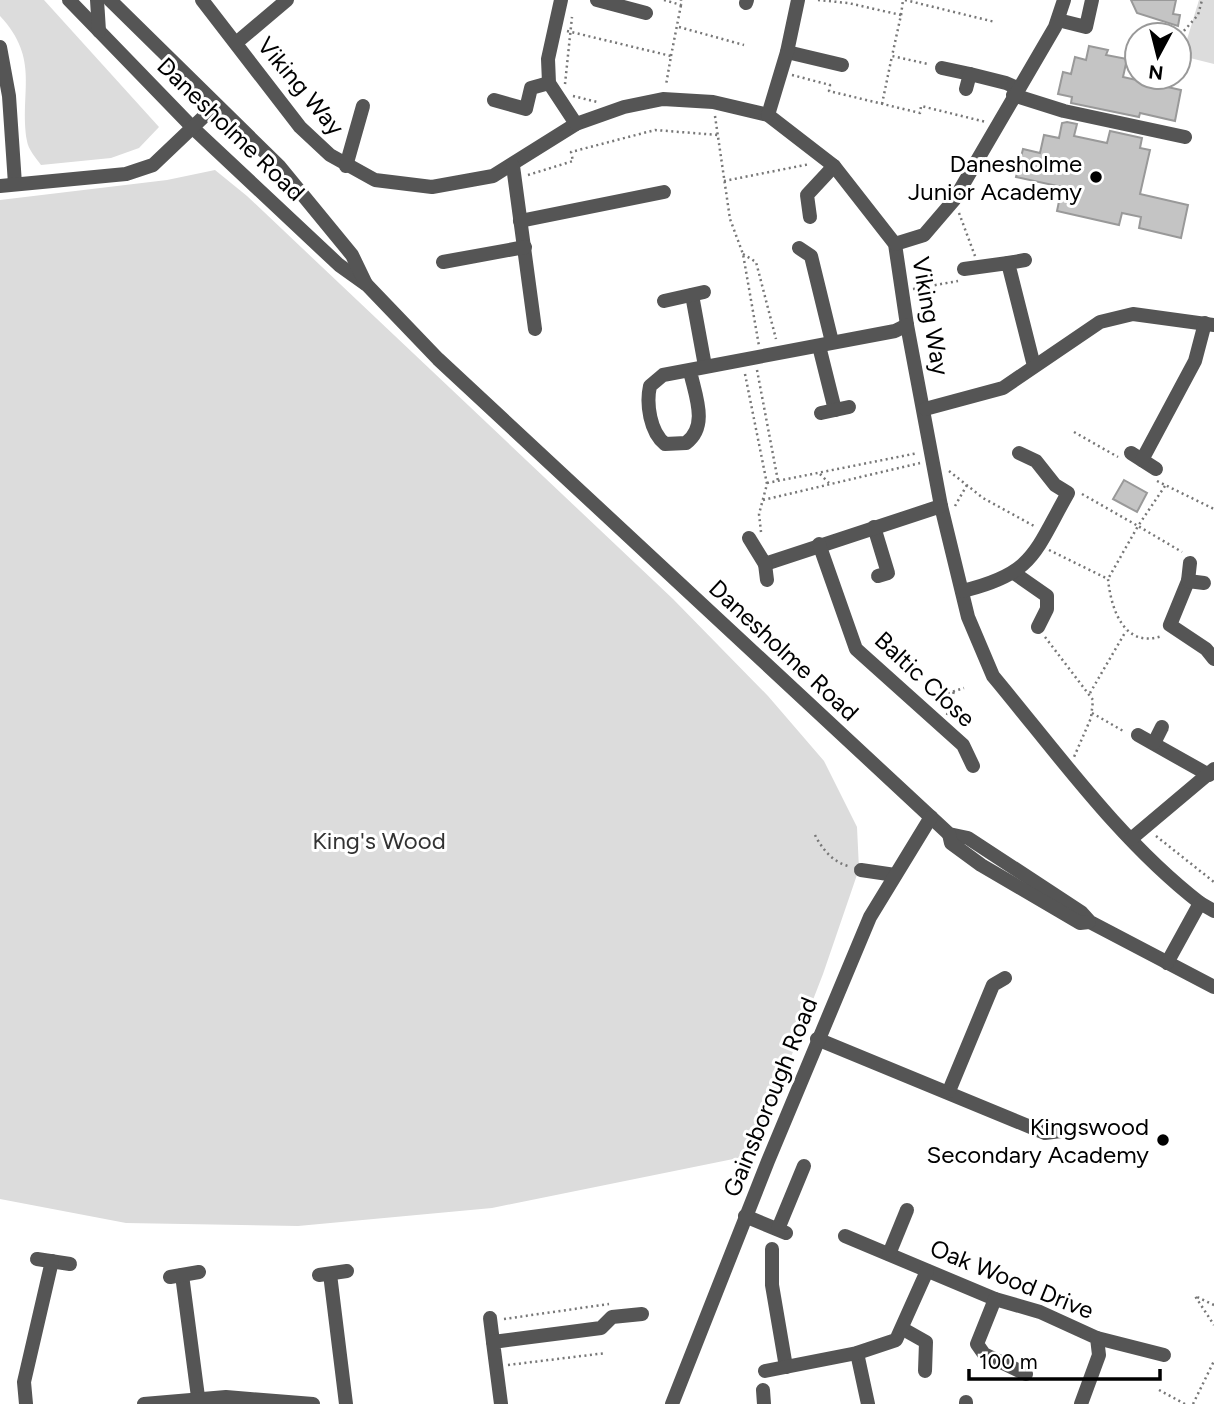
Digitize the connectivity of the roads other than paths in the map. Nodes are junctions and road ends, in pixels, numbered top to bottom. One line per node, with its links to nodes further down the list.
1 (69, 0): 14 (street, Danesholme Road)
2 (97, 0): 14 (street)
3 (110, 0): 11 (street, Danesholme Road)
4 (202, 0): 15 (street, Viking Way)
5 (287, 0): 15 (street)
6 (561, 0): 19 (street)
7 (597, 0): 12 (street)
8 (798, 0): 17 (street)
9 (1064, 0): 13 (street)
10 (1092, 0): 13 (street)
11 (123, 7): 23 (street, Danesholme Road)
12 (646, 13)
13 (1058, 20): 21 (street)
14 (99, 31): 27 (street, Danesholme Road)
15 (236, 43): 29 (street, Viking Way)
16 (0, 47): 32 (street)
17 (787, 52): 18 (street); 25 (street)
18 (842, 65)
19 (549, 82): 22 (street); 26 (street)
20 (966, 89): 21 (street)
21 (1015, 92): 28 (street); 37 (street)
22 (494, 100)
23 (215, 106): 27 (street); 44 (street, Danesholme Road)
24 (363, 106): 29 (street)
25 (768, 114): 26 (street, Viking Way); 30 (street, Viking Way)
26 (576, 124): 31 (street, Viking Way)
27 (194, 129): 32 (street); 44 (street, Danesholme Road)
28 (1185, 137)
29 (346, 166): 31 (street, Viking Way)
30 (834, 166): 35 (street); 37 (street, Viking Way)
31 (514, 173): 36 (street)
32 (15, 184): 33 (street)
33 (0, 186)
34 (664, 192): 36 (street)
35 (810, 217)
36 (520, 221): 38 (street)
37 (895, 244): 47 (street, Viking Way)
38 (525, 247): 41 (street); 48 (street)
39 (799, 248): 49 (street)
40 (1025, 260): 42 (street)
41 (443, 262)
42 (1008, 263): 43 (street); 51 (street)
43 (972, 267)
44 (367, 285): 76 (street, Danesholme Road)
45 (664, 301): 50 (street)
46 (1210, 324): 51 (street); 56 (street)
47 (907, 325): 49 (street); 53 (street, Viking Way)
48 (535, 329)
49 (826, 344): 50 (street); 54 (street)
50 (705, 366): 52 (street)
51 (1034, 366): 53 (street)
52 (690, 371): 52 (street)
53 (925, 409): 57 (street, Viking Way)
54 (835, 410)
55 (1019, 453): 63 (street)
56 (1156, 469)
57 (942, 506): 58 (street); 68 (street, Viking Way)
58 (874, 527): 60 (street); 64 (street)
59 (753, 543): 62 (street)
60 (819, 544): 62 (street); 74 (street, Baltic Close)
61 (1190, 563): 66 (street)
62 (765, 564): 65 (street)
63 (1014, 573): 68 (street); 69 (street)
64 (877, 576)
65 (767, 580)
66 (1188, 581): 67 (street); 70 (street)
67 (1205, 583)
68 (962, 591): 77 (street, Viking Way)
69 (1038, 627)
70 (1214, 659)
71 (1162, 727): 73 (street)
72 (1138, 735): 73 (street)
73 (1154, 743): 75 (street)
74 (973, 766)
75 (1211, 772): 77 (street)
76 (931, 817): 79 (street, Gainsborough Road); 82 (street, Danesholme Road)
77 (1131, 839): 80 (street, Viking Way)
78 (861, 870): 79 (street)
79 (895, 875): 85 (street, Gainsborough Road)
80 (1200, 903): 81 (street, Viking Way); 82 (street)
81 (1214, 911)
82 (1167, 963): 84 (street, Danesholme Road)
83 (1005, 978): 86 (street)
84 (1214, 987)
85 (817, 1039): 86 (street); 90 (street, Gainsborough Road)
86 (949, 1091): 87 (street)
87 (1060, 1131)
88 (804, 1166): 90 (street)
89 (907, 1210): 93 (street)
90 (746, 1216): 116 (street, Gainsborough Road)
91 (845, 1236): 93 (street, Oak Wood Drive)
92 (772, 1249): 106 (street)
93 (889, 1254): 96 (street, Oak Wood Drive)
94 (70, 1264): 112 (street)
95 (347, 1271): 114 (street)
96 (927, 1271): 98 (street, Oak Wood Drive); 101 (street)
97 (199, 1272): 110 (street)
98 (995, 1300): 102 (street, Oak Wood Drive); 109 (street)
99 (642, 1314): 103 (street)
100 (491, 1320): 103 (street)
101 (903, 1329): 104 (street); 108 (street)
102 (1097, 1338): 105 (street); 118 (street, Oak Wood Drive)
103 (494, 1342): 115 (street)
104 (857, 1353): 106 (street); 117 (street)
105 (1164, 1356)
106 (786, 1367): 107 (street)
107 (765, 1371)
108 (925, 1371)
109 (1026, 1374)
110 (198, 1397): 111 (street); 113 (street)
111 (304, 1403)
112 (26, 1404)
113 (144, 1404)
114 (346, 1404)
115 (501, 1404)
116 (672, 1404)
117 (868, 1404)
118 (1081, 1404)

